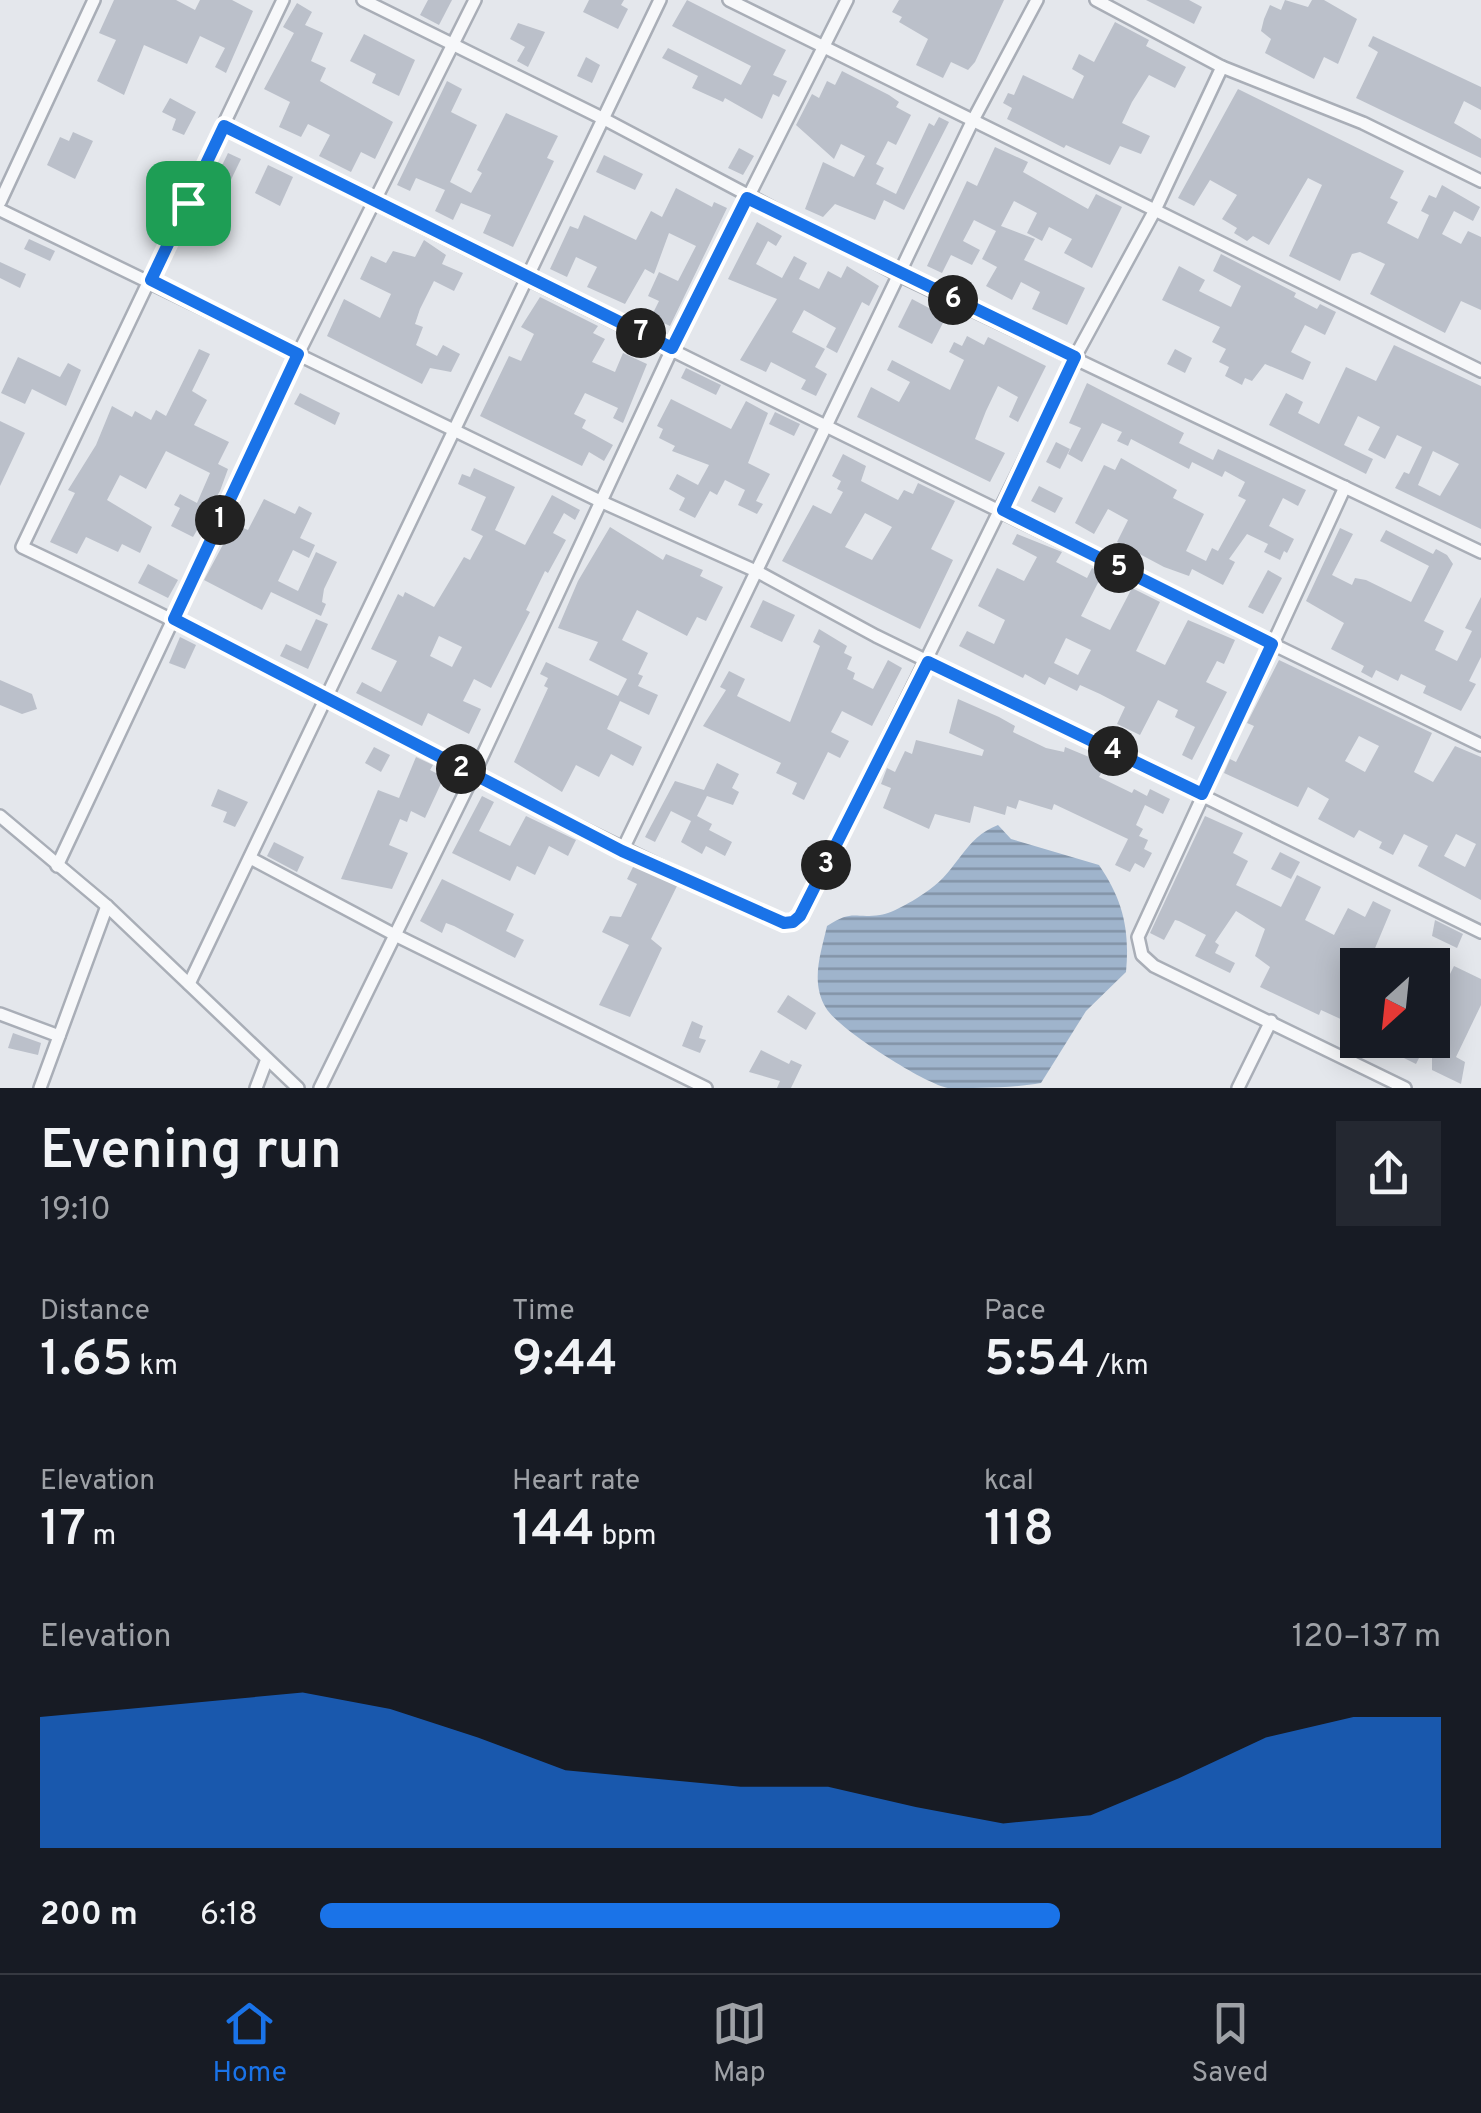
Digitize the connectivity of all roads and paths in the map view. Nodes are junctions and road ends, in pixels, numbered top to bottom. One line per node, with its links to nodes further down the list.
1 (94, 0): 18 (street)
2 (283, 0): 15 (street)
3 (364, 0): 10 (street)
4 (476, 0): 10 (street)
5 (660, 0): 13 (street)
6 (730, 0): 11 (street)
7 (848, 0): 11 (street)
8 (1037, 0): 14 (street)
9 (1096, 0): 12 (street)
10 (454, 44): 13 (street); 19 (street)
11 (825, 46): 14 (street); 17 (street)
12 (1222, 66): 16 (street); 21 (street)
13 (604, 119): 17 (street); 24 (street)
14 (972, 122): 21 (street); 22 (street)
15 (224, 126): 19 (street); 23 (street)
16 (1481, 181)
17 (747, 198): 22 (street); 25 (street)
18 (0, 202)
19 (373, 202): 24 (street); 26 (street)
20 (0, 210): 23 (street)
21 (1155, 210): 27 (street); 28 (street)
22 (900, 275): 27 (street); 29 (street)
23 (151, 280): 26 (street); 36 (street)
24 (529, 280): 25 (street); 30 (street)
25 (672, 348): 29 (street); 32 (street)
26 (298, 354): 30 (street); 36 (street)
27 (1075, 357): 31 (street); 33 (street)
28 (1481, 371)
29 (827, 427): 33 (street); 35 (street)
30 (455, 430): 32 (street); 39 (street)
31 (1345, 487): 34 (street); 37 (street)
32 (602, 502): 35 (street); 41 (street)
33 (1003, 510): 37 (street); 38 (street)
34 (1481, 552)
35 (758, 572): 38 (street); 44 (street)
36 (174, 619): 39 (street); 46 (street)
37 (1272, 644): 40 (street); 42 (street)
38 (928, 662): 42 (street); 44 (street)
39 (327, 695): 41 (street); 45 (street)
40 (1481, 746)
41 (473, 776): 44 (street); 49 (street)
42 (1202, 794): 48 (street); 52 (street)
43 (0, 816): 46 (street)
44 (622, 851)
45 (252, 859): 49 (street); 50 (street)
46 (57, 866): 47 (street)
47 (107, 906): 50 (street); 53 (street)
48 (1481, 932)
49 (396, 935): 58 (street); 59 (street)
50 (189, 984): 54 (street)
51 (0, 1014): 53 (street)
52 (1271, 1022): 60 (street); 61 (street)
53 (59, 1036): 55 (street)
54 (267, 1059): 56 (street); 57 (street)
55 (40, 1088)
56 (256, 1088)
57 (298, 1088)
58 (320, 1088)
59 (706, 1088)
60 (1238, 1088)
61 (1406, 1088)

